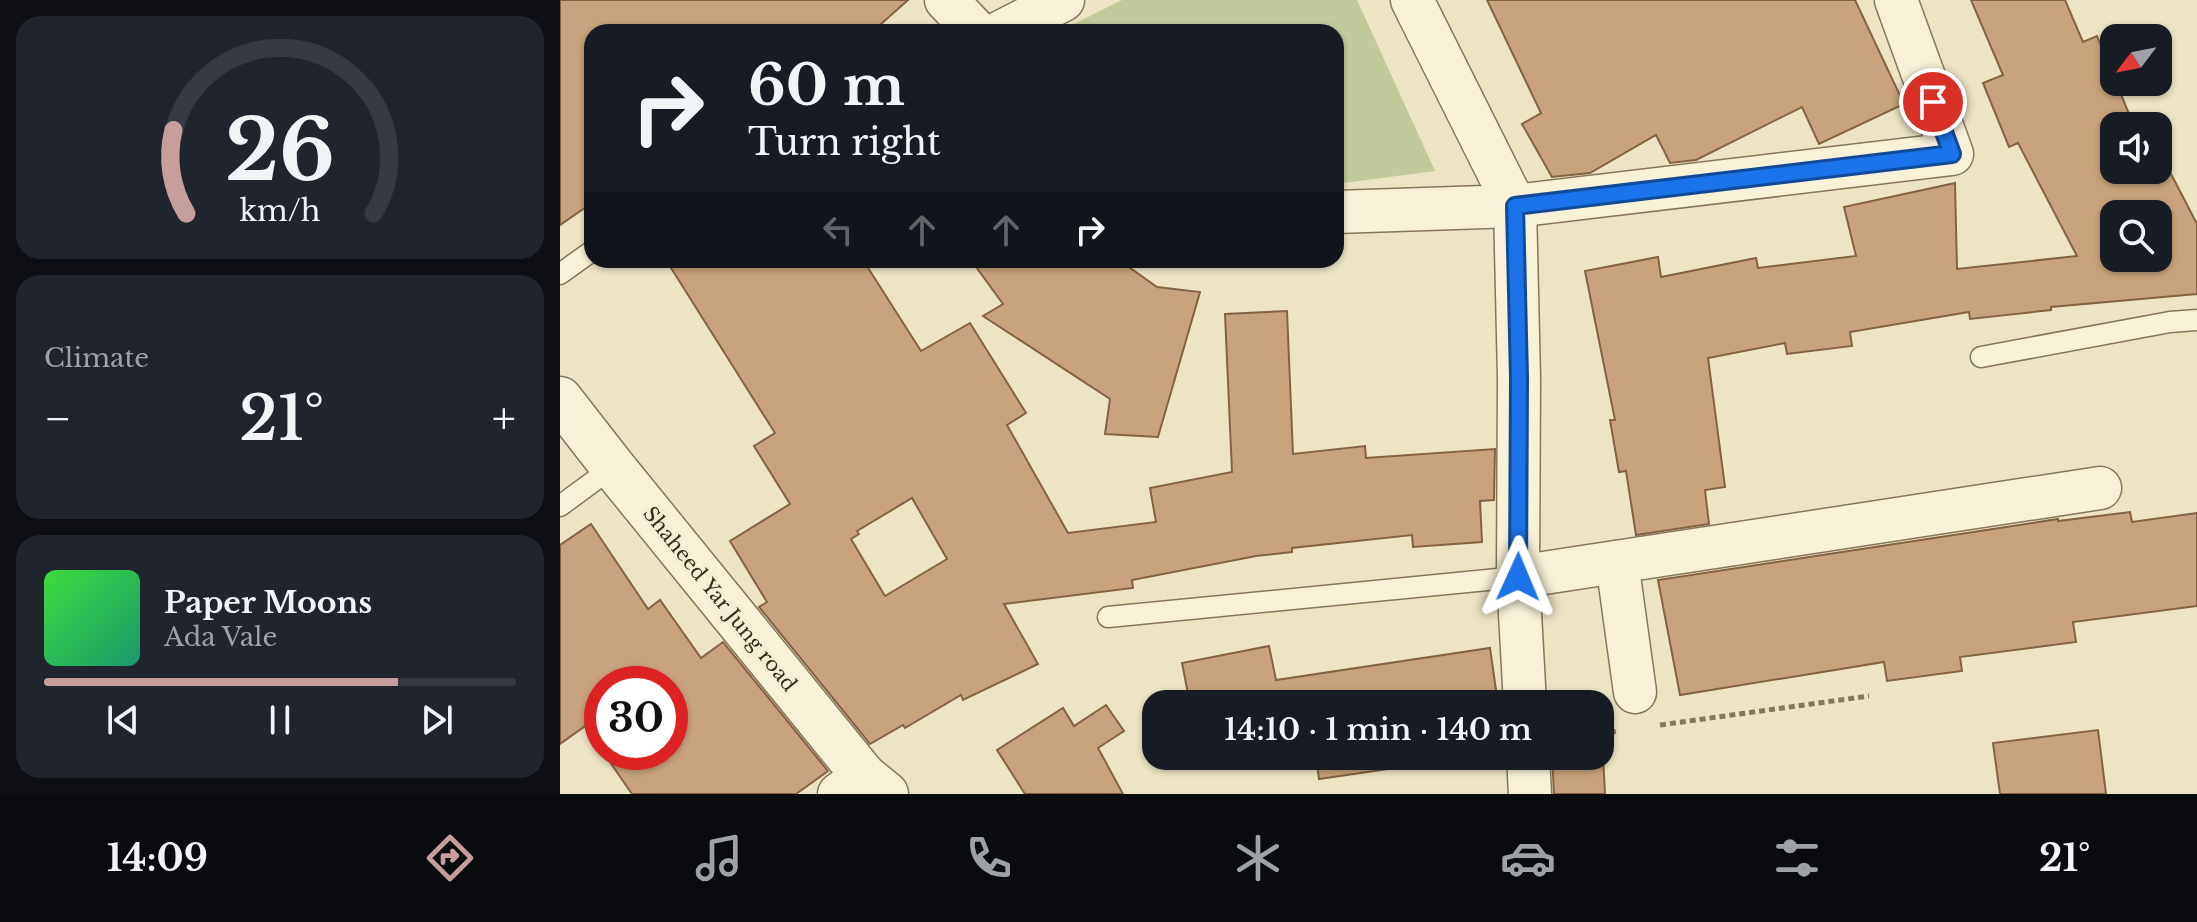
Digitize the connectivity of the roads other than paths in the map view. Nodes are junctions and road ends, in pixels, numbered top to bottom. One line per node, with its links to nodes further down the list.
1 (946, 0): 5 (street)
2 (1063, 0): 6 (street)
3 (1412, 0): 7 (street)
4 (1896, 0): 7 (street)
5 (969, 24)
6 (1016, 24)
7 (1515, 206): 8 (street); 18 (street)
8 (1344, 212)
9 (584, 257): 10 (lane)
10 (560, 274)
11 (2197, 320): 12 (lane)
12 (1981, 357)
13 (560, 399): 14 (street, Shaheed Yar Jung road)
14 (613, 467): 16 (lane); 23 (street, Shaheed Yar Jung road)
15 (2100, 488): 17 (street)
16 (560, 506)
17 (1617, 562): 18 (street); 21 (street)
18 (1518, 577): 19 (lane); 20 (street)
19 (1108, 617)
20 (1524, 690)
21 (1637, 716)
22 (1529, 770): 24 (street)
23 (863, 788)
24 (1530, 794)

